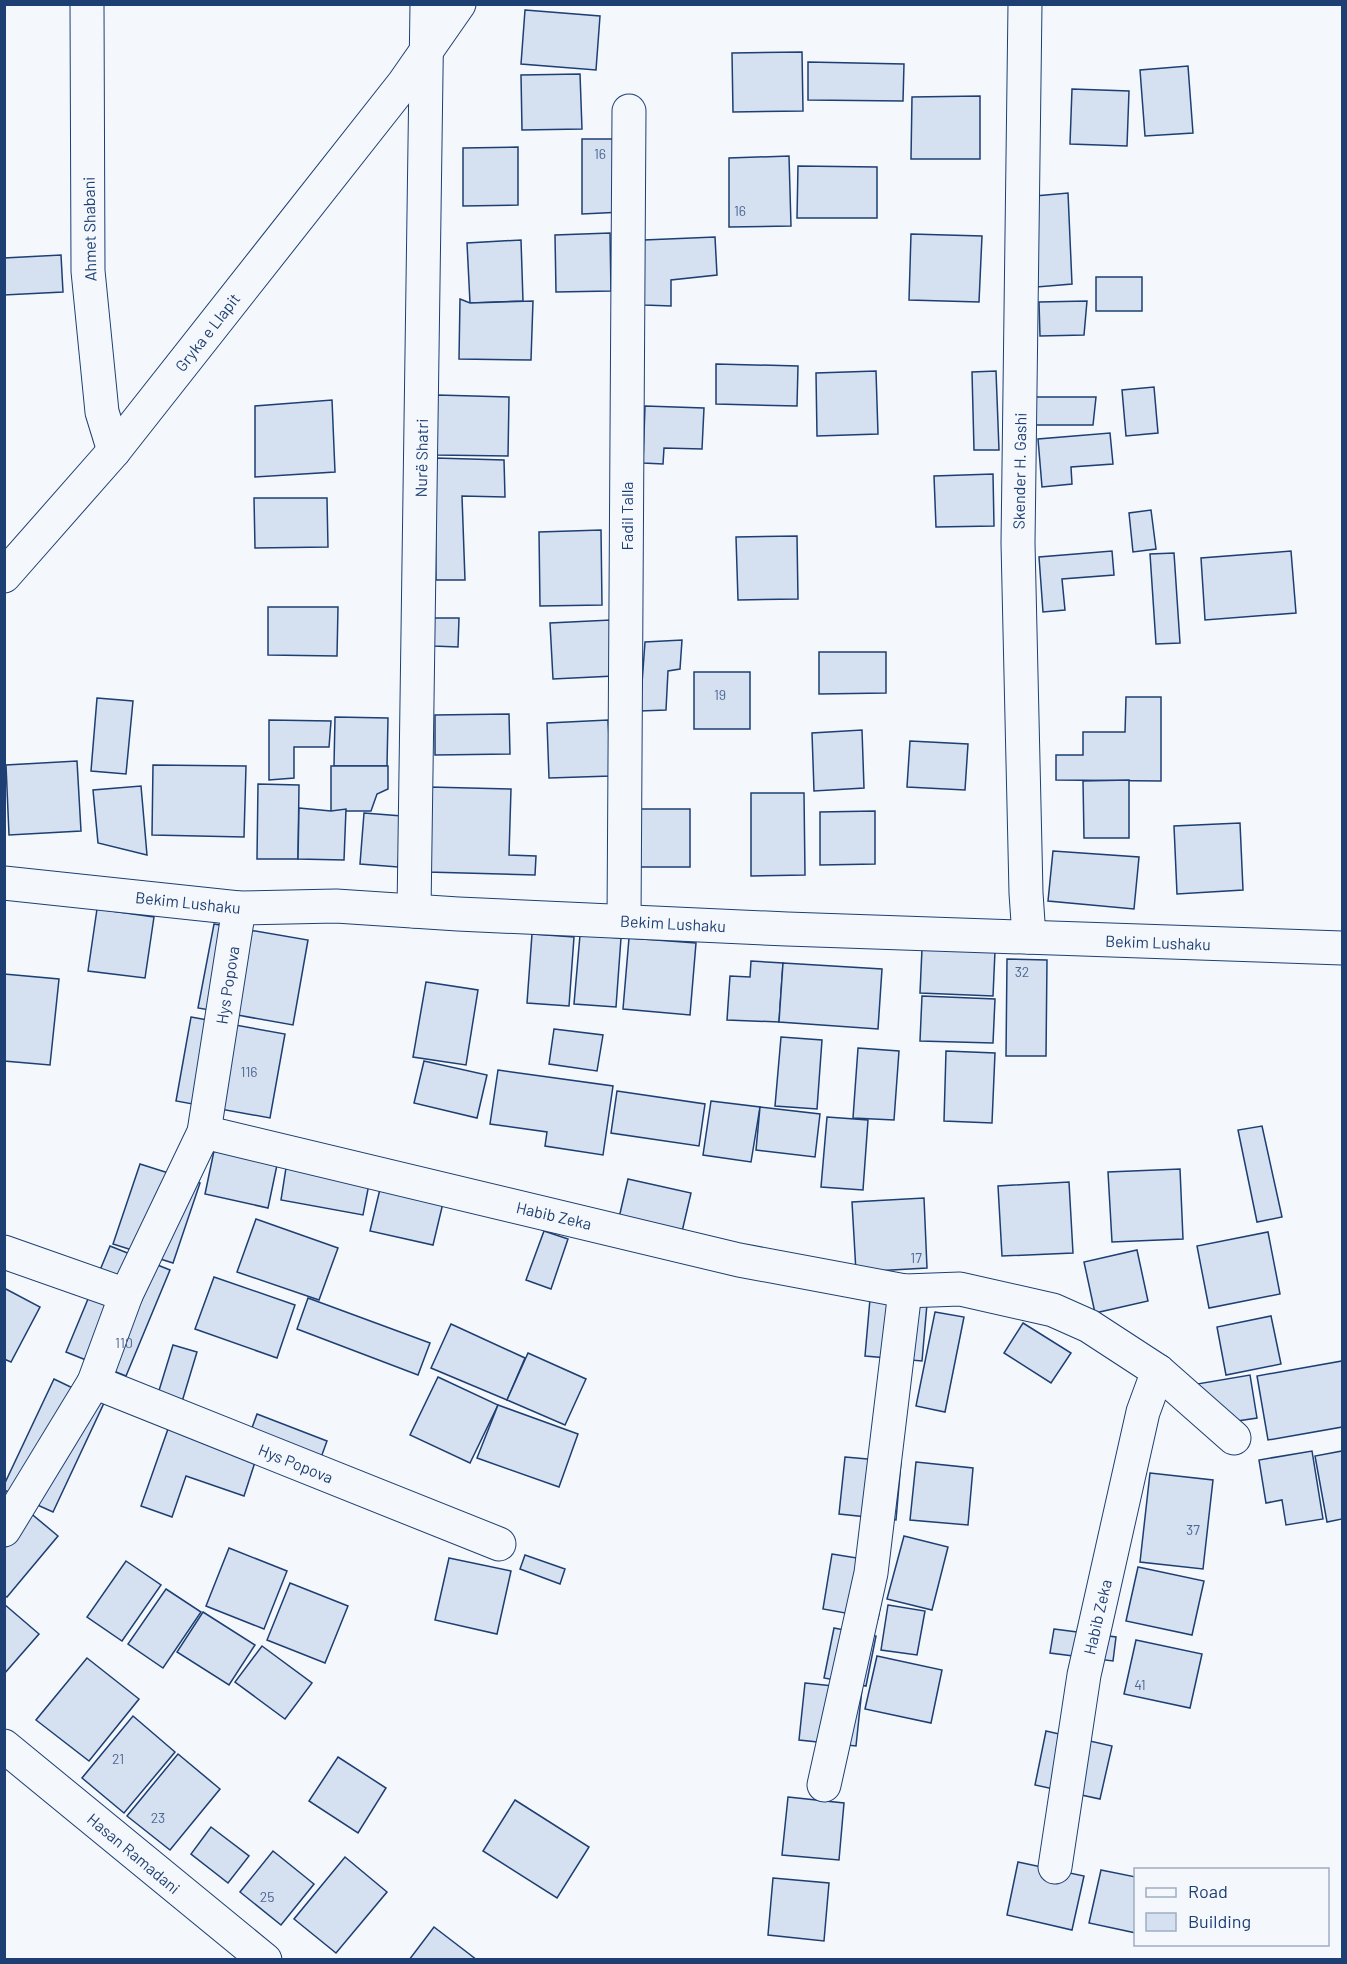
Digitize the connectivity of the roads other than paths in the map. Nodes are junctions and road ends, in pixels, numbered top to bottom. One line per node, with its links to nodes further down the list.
1 (87, 4): 9 (street, Ahmet Shabani)
2 (406, 4): 7 (street)
3 (427, 4): 6 (street, Nurë Shatri)
4 (459, 4): 6 (street, Gryka e Llapit)
5 (1025, 4): 15 (street, Skender H. Gashi)
6 (428, 48): 7 (street, Gryka e Llapit); 13 (street, Nurë Shatri)
7 (404, 83): 9 (street, Gryka e Llapit)
8 (629, 111): 14 (street, Fadil Talla)
9 (114, 451): 10 (street, Gryka e Llapit)
10 (4, 576)
11 (4, 883): 12 (street, Bekim Lushaku)
12 (239, 908): 13 (street, Bekim Lushaku); 17 (street, Hys Popova)
13 (414, 911): 14 (street, Bekim Lushaku)
14 (624, 921): 15 (street, Bekim Lushaku)
15 (1029, 938): 16 (street, Bekim Lushaku)
16 (1342, 948)
17 (204, 1132): 19 (street, Habib Zeka); 20 (street, Hys Popova)
18 (4, 1252): 20 (street)
19 (905, 1291): 21 (street, Habib Zeka); 27 (street)
20 (126, 1295): 22 (street, Hys Popova)
21 (1158, 1371): 23 (street, Habib Zeka); 28 (street, Habib Zeka)
22 (94, 1382): 24 (street, Hys Popova); 25 (street, Hys Popova)
23 (1233, 1438)
24 (4, 1530)
25 (499, 1544)
26 (4, 1746): 29 (street, Hasan Ramadani)
27 (824, 1785)
28 (1055, 1867)
29 (265, 1959)

